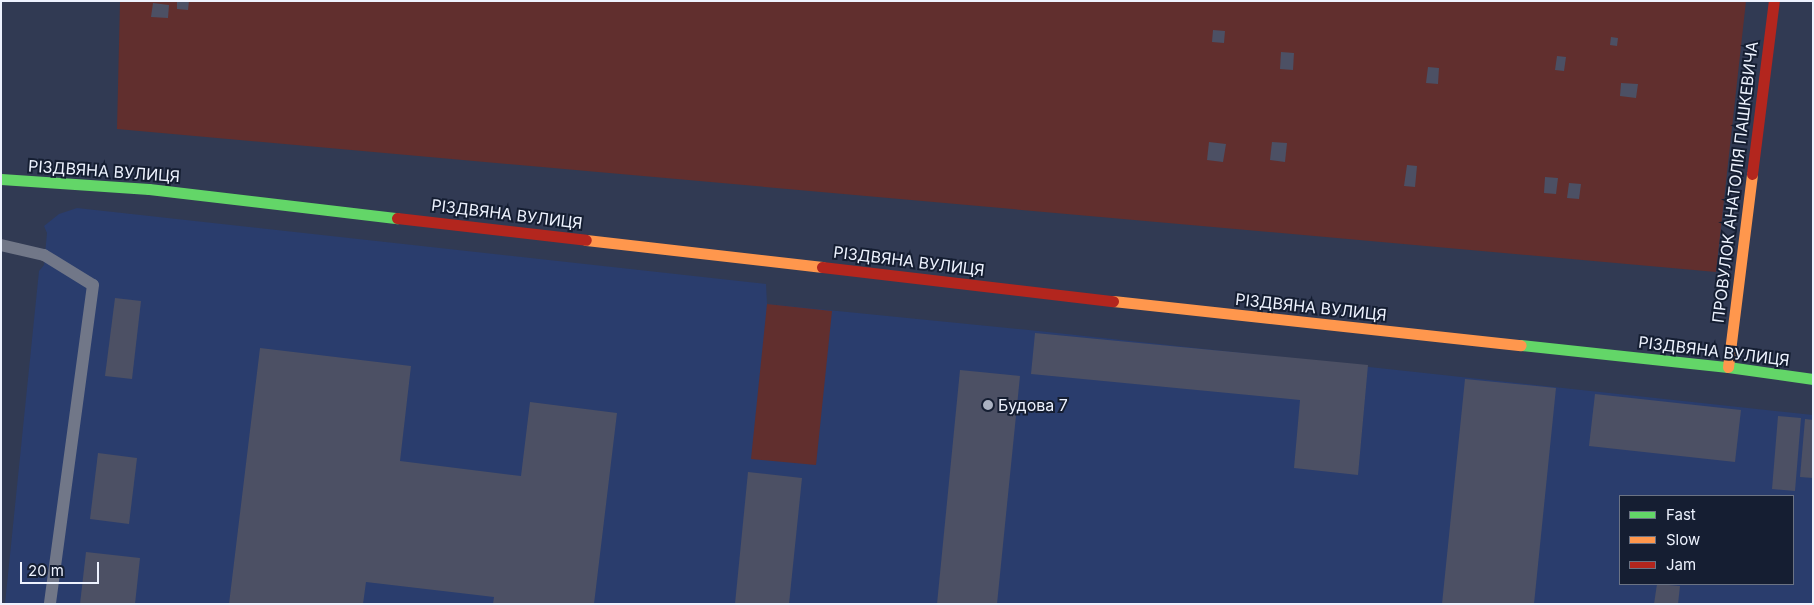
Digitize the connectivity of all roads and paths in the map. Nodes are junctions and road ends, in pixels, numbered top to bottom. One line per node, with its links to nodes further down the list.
1 (1774, 1): 4 (street, ПРОВУЛОК АНАТОЛІЯ ПАШКЕВИЧА)
2 (1, 179): 4 (street, РІЗДВЯНА ВУЛИЦЯ)
3 (1, 245): 6 (lane)
4 (1728, 367): 5 (street, РІЗДВЯНА ВУЛИЦЯ)
5 (1813, 379)
6 (50, 604)

